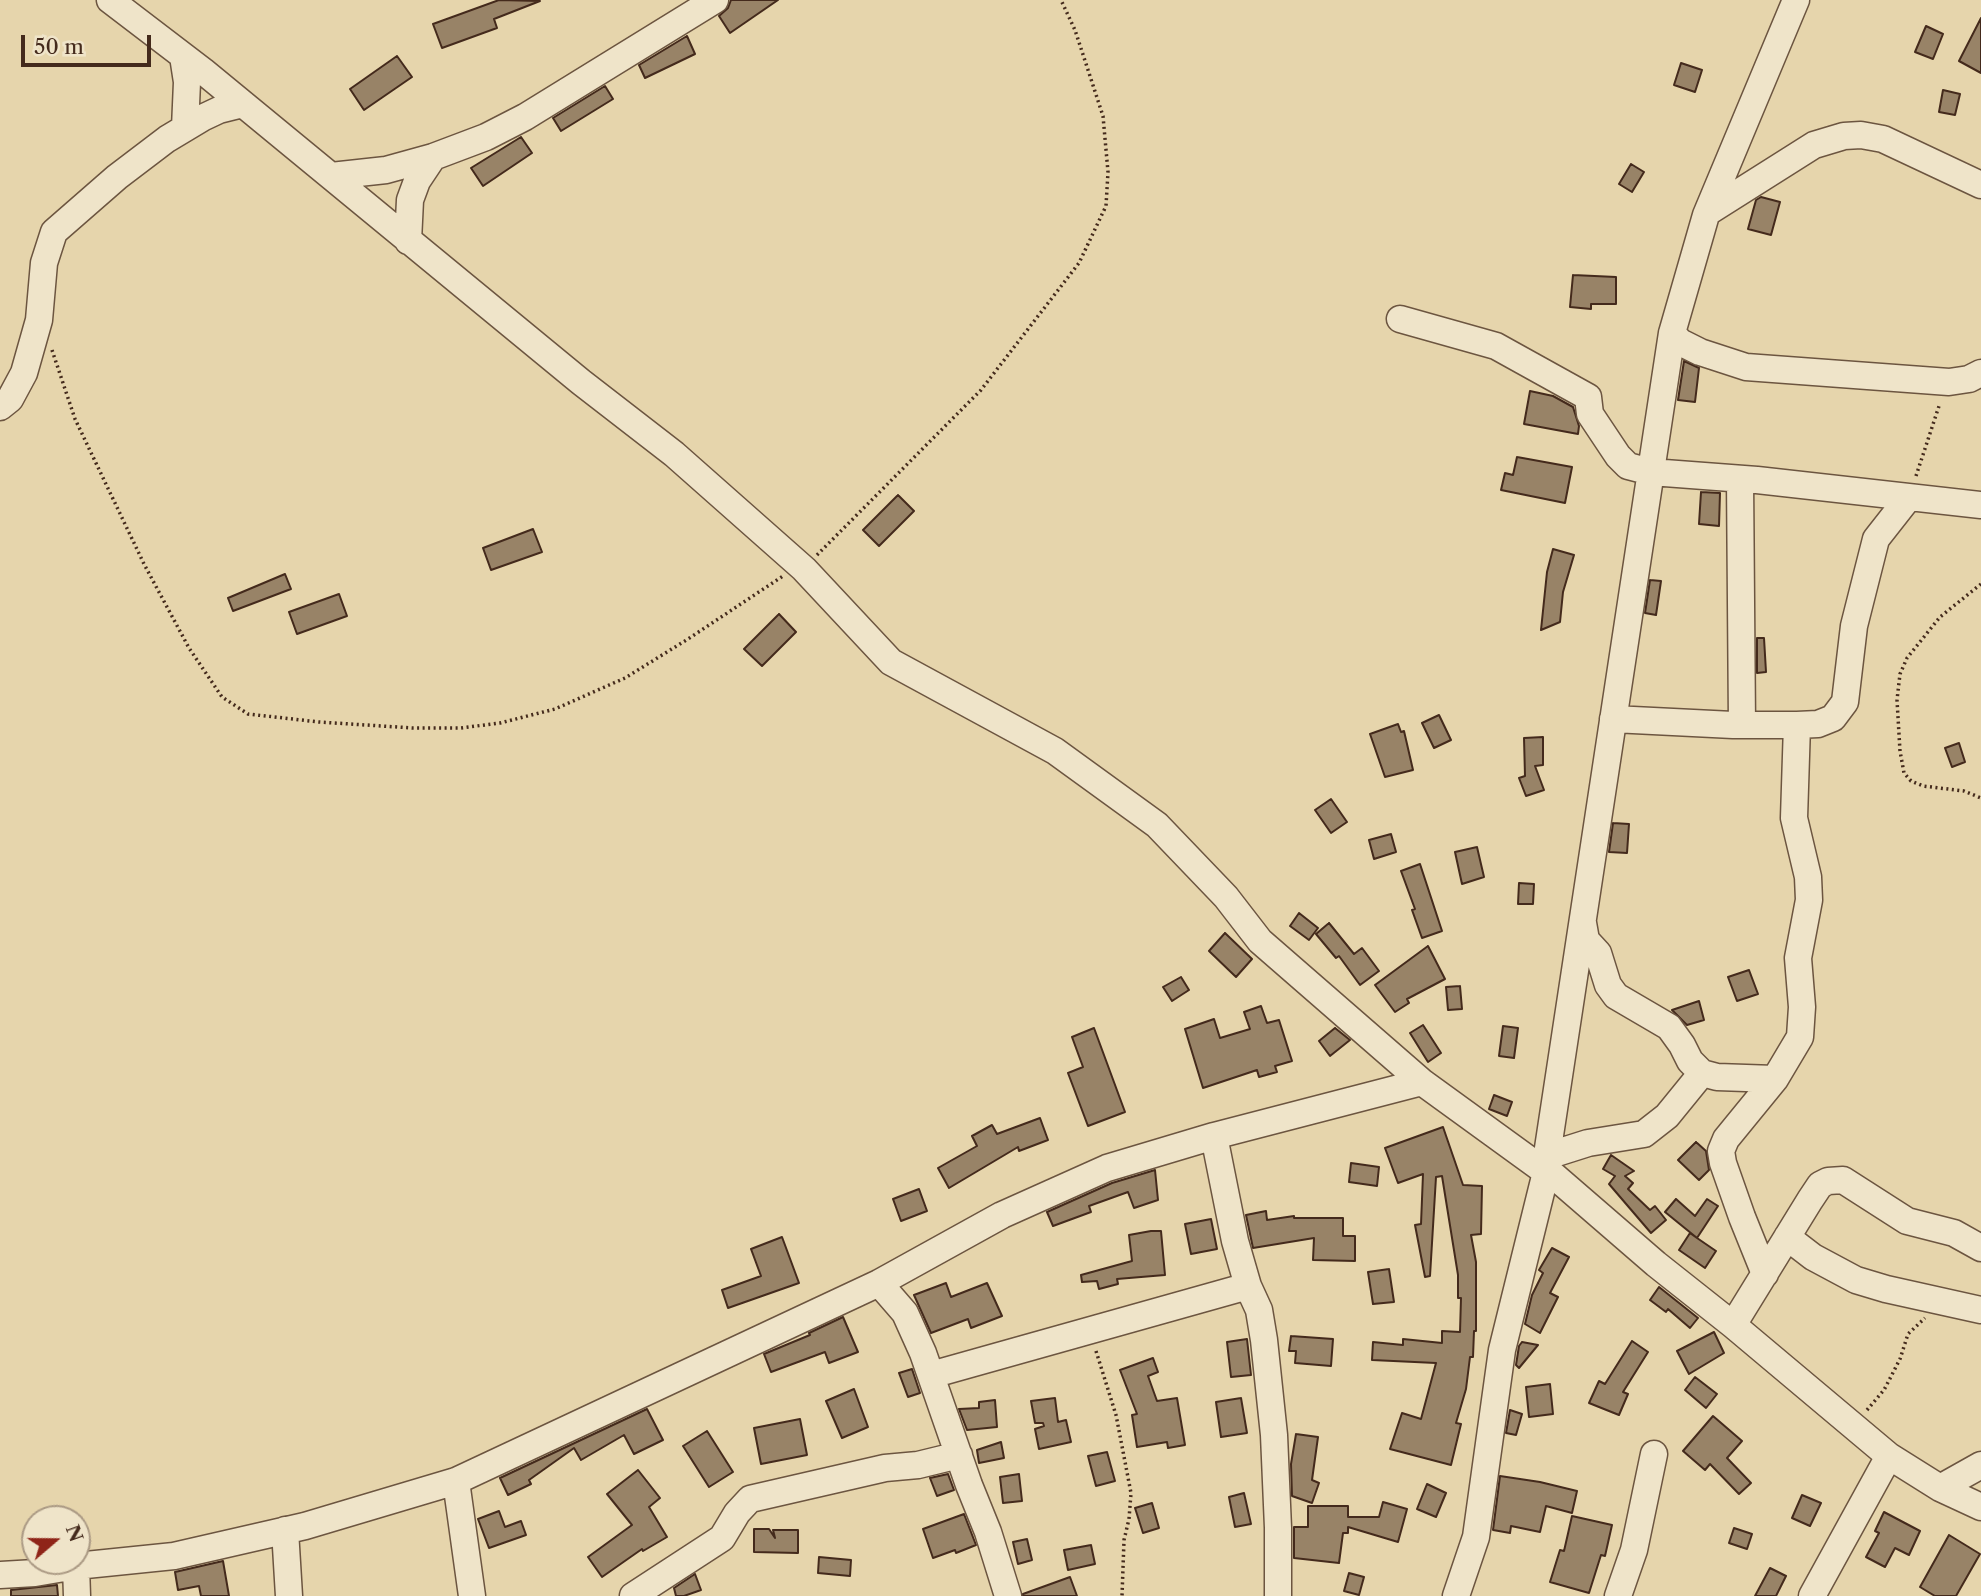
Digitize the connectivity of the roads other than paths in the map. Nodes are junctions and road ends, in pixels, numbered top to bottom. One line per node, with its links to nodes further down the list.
1 (110, 0): 4 (street)
2 (715, 0): 7 (street)
3 (1797, 0): 10 (street)
4 (183, 56): 5 (street); 6 (street)
5 (243, 104): 6 (street); 8 (street)
6 (185, 128): 15 (street)
7 (433, 157): 8 (street); 11 (street)
8 (331, 176): 11 (street)
9 (1981, 185): 10 (street)
10 (1707, 212): 13 (street)
11 (408, 241): 26 (street)
12 (1400, 319): 16 (street)
13 (1672, 333): 14 (street); 16 (street)
14 (1981, 373)
15 (0, 407)
16 (1651, 472): 17 (street); 20 (street)
17 (1740, 479): 18 (street); 21 (street)
18 (1909, 497): 19 (street); 22 (street)
19 (1981, 505)
20 (1614, 719): 21 (street); 23 (street)
21 (1742, 725): 22 (street)
22 (1797, 725): 25 (street)
23 (1583, 923): 24 (street); 28 (street)
24 (1702, 1073): 25 (street); 28 (street)
25 (1775, 1079): 31 (street)
26 (1422, 1083): 27 (street); 28 (street)
27 (1213, 1136): 32 (street); 33 (street)
28 (1546, 1166): 35 (street); 55 (street)
29 (1787, 1237): 30 (street); 31 (street); 34 (street)
30 (1981, 1248)
31 (1765, 1273): 35 (street)
32 (878, 1283): 36 (street); 41 (street)
33 (1248, 1286): 36 (street); 54 (street)
34 (1981, 1310)
35 (1733, 1325): 39 (street)
36 (931, 1376): 38 (street)
37 (1654, 1454): 56 (street)
38 (958, 1455): 52 (street); 53 (street)
39 (1889, 1456): 42 (street); 57 (street)
40 (1981, 1465): 42 (street)
41 (456, 1481): 44 (street); 51 (street)
42 (1940, 1488): 43 (street)
43 (1981, 1507)
44 (285, 1530): 45 (street); 50 (street)
45 (91, 1564)
46 (21, 1573): 47 (street)
47 (0, 1574)
48 (76, 1575): 49 (street)
49 (76, 1596)
50 (289, 1596)
51 (472, 1596)
52 (633, 1596)
53 (1008, 1596)
54 (1278, 1596)
55 (1456, 1596)
56 (1618, 1596)
57 (1812, 1596)

